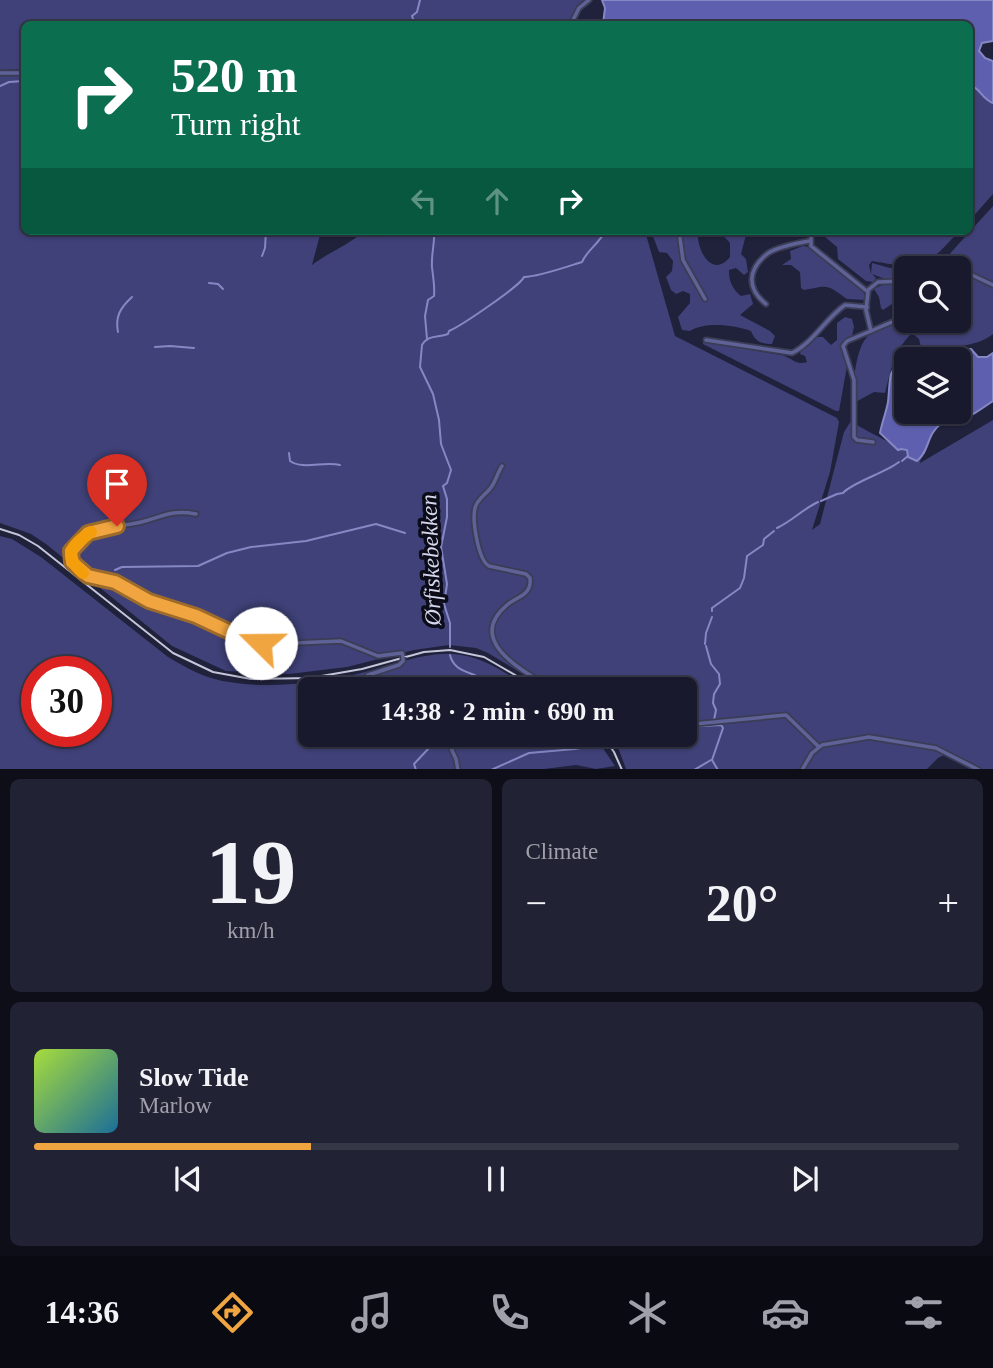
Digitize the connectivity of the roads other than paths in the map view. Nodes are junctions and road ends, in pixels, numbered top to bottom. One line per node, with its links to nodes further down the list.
1 (589, 0): 2 (street)
2 (572, 21)
3 (21, 72): 4 (street)
4 (0, 73)
5 (680, 235): 12 (street)
6 (810, 235): 7 (street)
7 (809, 241): 11 (street); 13 (street)
8 (971, 275): 10 (street)
9 (894, 281): 11 (street)
10 (993, 285)
11 (868, 290): 14 (street)
12 (705, 299)
13 (766, 304)
14 (867, 307): 16 (street); 17 (street)
15 (894, 321): 16 (street)
16 (871, 331): 18 (street)
17 (706, 340)
18 (873, 442)
19 (502, 466): 22 (street)
20 (196, 514): 21 (street)
21 (368, 677)
22 (533, 677)
23 (697, 724): 25 (street)
24 (451, 747): 26 (street)
25 (818, 747): 27 (street); 28 (street)
26 (458, 769)
27 (802, 769)
28 (979, 769)

